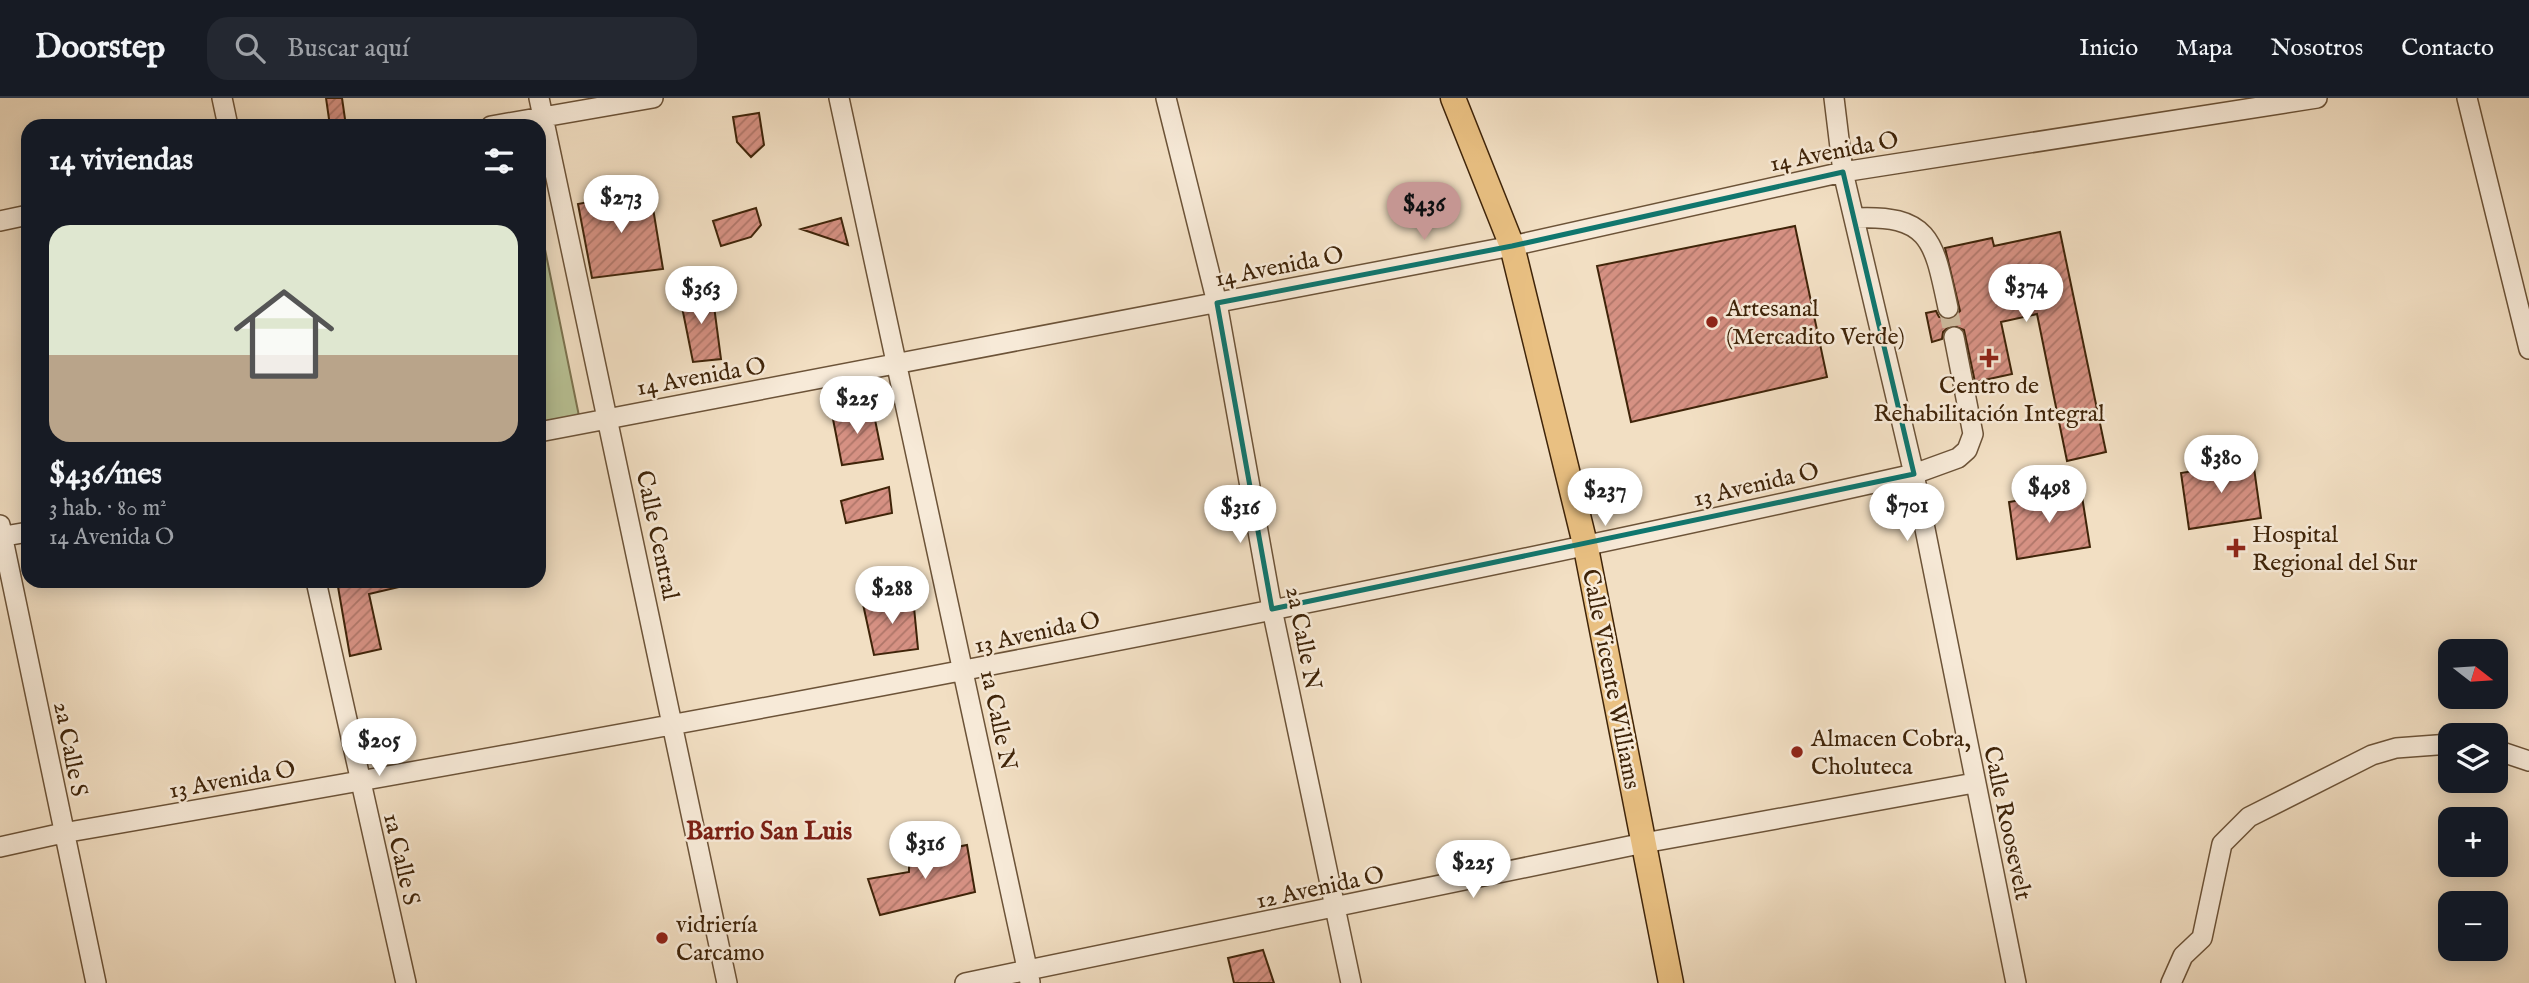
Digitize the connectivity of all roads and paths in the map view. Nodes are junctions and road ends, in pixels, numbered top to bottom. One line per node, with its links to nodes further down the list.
1 (222, 98): 10 (street)
2 (653, 98): 9 (street)
3 (839, 98): 22 (street, 1a Calle N)
4 (1166, 98): 18 (street, 2a Calle N)
5 (1453, 98): 17 (main road, Calle Vicente Williams)
6 (1834, 98): 13 (street, Calle Roosevelt)
7 (2317, 98): 13 (street, 14 Avenida O)
8 (2467, 98): 21 (street)
9 (541, 107): 11 (street)
10 (226, 119)
11 (509, 119)
12 (546, 130): 23 (street, Calle Central)
13 (1843, 172): 15 (street, Calle Roosevelt); 17 (street, 14 Avenida O)
14 (21, 216): 16 (street)
15 (1854, 218): 19 (street); 25 (street, Calle Roosevelt)
16 (0, 221)
17 (1512, 246): 18 (street, 14 Avenida O); 28 (main road, Calle Vicente Williams)
18 (1217, 303): 22 (street, 14 Avenida O); 30 (street, 2a Calle N)
19 (1948, 308)
20 (1954, 337): 25 (street, 13 Avenida O)
21 (2529, 349)
22 (898, 366): 23 (street, 14 Avenida O); 31 (street, 1a Calle N)
23 (608, 418): 24 (street, 14 Avenida O); 32 (street, Calle Central)
24 (546, 431)
25 (1914, 474): 28 (street, 13 Avenida O); 37 (street, Calle Roosevelt)
26 (21, 532): 27 (street)
27 (1, 533): 38 (street, 2a Calle S)
28 (1587, 548): 30 (street, 13 Avenida O); 39 (main road, Calle Vicente Williams)
29 (317, 588): 36 (street, 1a Calle S)
30 (1272, 609): 31 (street, 13 Avenida O); 41 (street, 2a Calle N)
31 (964, 672): 32 (street, 13 Avenida O); 42 (street, 1a Calle N)
32 (673, 726): 36 (street, 13 Avenida O); 45 (street, Calle Central)
33 (2438, 745): 50 (street)
34 (2508, 754): 35 (street)
35 (2529, 761)
36 (359, 782): 38 (street, 13 Avenida O); 44 (street, 1a Calle S)
37 (1974, 783): 39 (street, 12 Avenida O); 49 (street, Calle Roosevelt)
38 (63, 833): 40 (street, 13 Avenida O); 43 (street, 2a Calle S)
39 (1644, 843): 41 (street, 12 Avenida O); 48 (main road, Calle Vicente Williams)
40 (0, 847)
41 (1335, 909): 42 (street, 12 Avenida O); 47 (street, 2a Calle N)
42 (1029, 977): 46 (street, 12 Avenida O)
43 (96, 983)
44 (406, 983)
45 (727, 983)
46 (965, 983)
47 (1351, 983)
48 (1671, 983)
49 (2016, 983)
50 (2171, 983)

